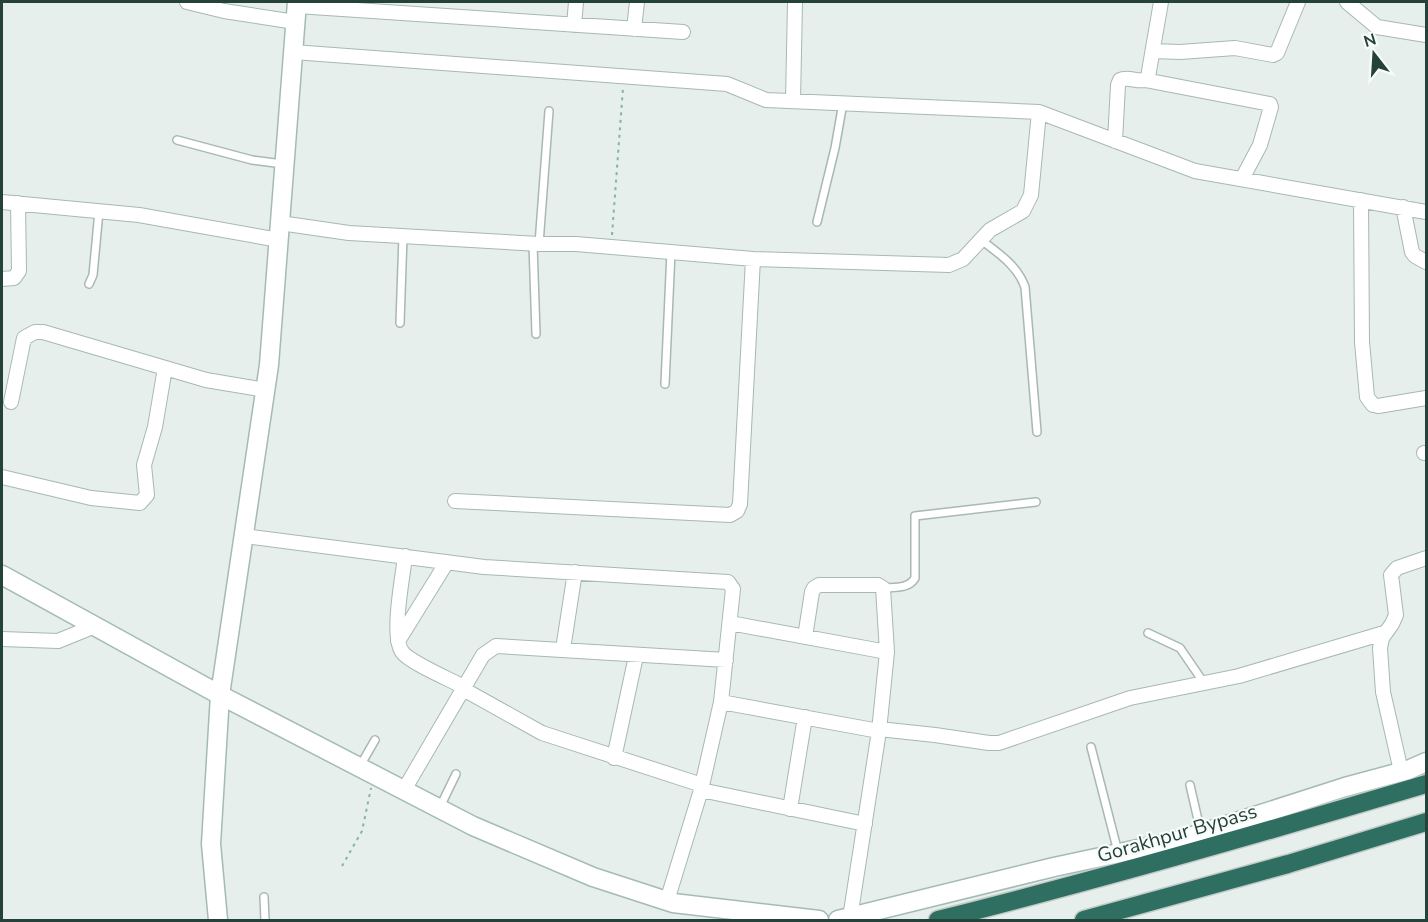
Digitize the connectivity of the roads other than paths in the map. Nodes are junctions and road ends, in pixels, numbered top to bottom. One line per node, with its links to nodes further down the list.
1 (187, 2): 8 (street)
2 (576, 2): 9 (street)
3 (637, 2): 10 (street)
4 (795, 2): 16 (street)
5 (1161, 2): 13 (street)
6 (1298, 2): 13 (street)
7 (1347, 2): 12 (street)
8 (296, 10): 9 (street); 14 (main road)
9 (574, 25): 10 (street)
10 (634, 29): 11 (street)
11 (684, 32)
12 (1426, 35)
13 (1153, 51): 15 (street)
14 (293, 52): 16 (street); 22 (main road)
15 (1145, 80): 21 (street); 23 (street)
16 (793, 101): 17 (street)
17 (843, 103): 19 (street); 30 (lane)
18 (549, 111): 34 (lane)
19 (1039, 112): 21 (street); 33 (street)
20 (177, 140): 22 (lane)
21 (1115, 141): 23 (street)
22 (285, 164): 31 (main road)
23 (1242, 179): 24 (street)
24 (1361, 200): 27 (street); 45 (street)
25 (2, 202): 26 (street)
26 (18, 203): 28 (street); 38 (street)
27 (1403, 207): 29 (street); 37 (street)
28 (99, 211): 31 (street); 39 (lane)
29 (1426, 212)
30 (817, 222)
31 (280, 231): 32 (street); 44 (main road)
32 (403, 236): 34 (street); 40 (lane)
33 (980, 239): 36 (street); 47 (lane)
34 (536, 244): 35 (street); 41 (lane)
35 (671, 252): 36 (street); 43 (lane)
36 (753, 259): 49 (street)
37 (1426, 262)
38 (2, 279)
39 (89, 284)
40 (400, 323)
41 (536, 334)
42 (165, 368): 44 (street); 46 (street); 48 (street)
43 (665, 384)
44 (266, 390): 51 (main road)
45 (1426, 398)
46 (11, 402)
47 (1037, 432)
48 (2, 477)
49 (455, 501)
50 (1036, 502): 57 (lane)
51 (244, 536): 52 (street); 71 (main road)
52 (405, 556): 54 (street); 64 (street)
53 (1426, 558): 61 (street)
54 (447, 562): 55 (street); 64 (street)
55 (575, 572): 58 (street); 65 (street)
56 (2, 575): 59 (main road)
57 (883, 588): 62 (street); 66 (street)
58 (730, 623): 62 (street); 68 (street)
59 (95, 626): 63 (street); 71 (main road)
60 (1148, 633): 69 (lane)
61 (1384, 633): 69 (street); 80 (street)
62 (805, 637): 66 (street)
63 (2, 639)
64 (398, 642): 70 (street)
65 (563, 649): 67 (street); 70 (street)
66 (887, 652): 74 (street)
67 (636, 656): 68 (street); 77 (street)
68 (726, 660): 72 (street)
69 (1204, 683): 74 (street)
70 (464, 688): 77 (street); 85 (street)
71 (220, 695): 79 (main road); 95 (main road)
72 (721, 702): 73 (street); 84 (street)
73 (805, 717): 74 (street); 87 (street)
74 (879, 730): 89 (street)
75 (375, 740): 79 (lane)
76 (1091, 747): 91 (lane)
77 (614, 758): 84 (street)
78 (1426, 762): 80 (main road)
79 (366, 771): 85 (main road)
80 (1401, 771): 90 (main road)
81 (456, 774): 86 (lane)
82 (1426, 784): 98 (highway, Gorakhpur Bypass)
83 (1190, 785): 90 (lane)
84 (701, 788): 87 (street); 93 (street)
85 (404, 790): 86 (main road)
86 (440, 809): 93 (main road)
87 (790, 809): 89 (street)
88 (1426, 822): 99 (highway)
89 (865, 824): 94 (street)
90 (1201, 834): 91 (main road)
91 (1118, 853): 94 (main road)
92 (264, 897): 96 (lane)
93 (667, 901): 97 (main road)
94 (844, 919)
95 (218, 921)
96 (265, 921)
97 (819, 921)
98 (938, 921)
99 (1084, 921)

